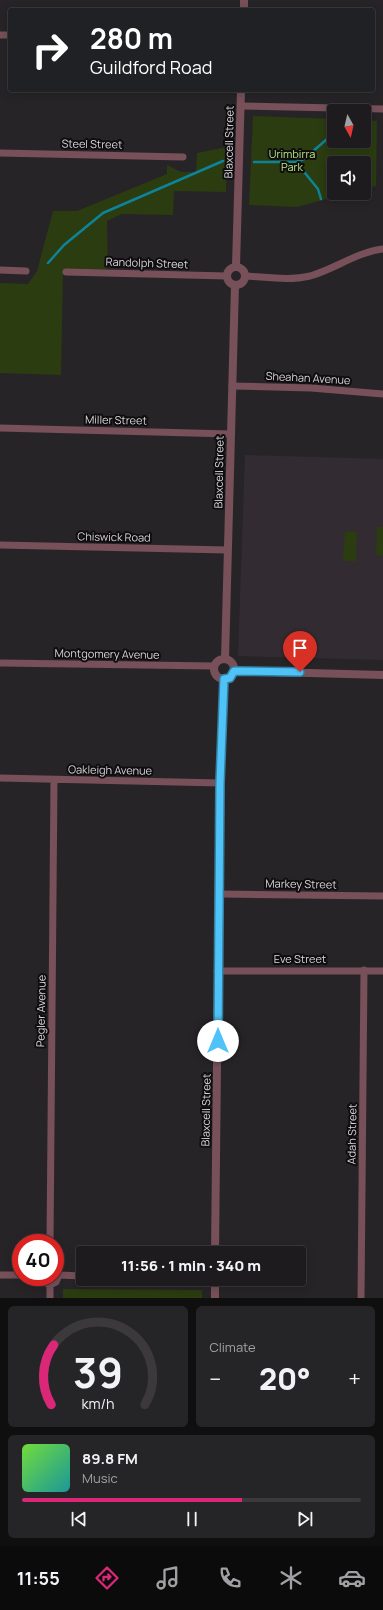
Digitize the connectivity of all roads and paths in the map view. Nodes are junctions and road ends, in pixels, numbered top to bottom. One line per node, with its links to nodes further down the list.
1 (241, 92): 2 (street, Blaxcell Street)
2 (241, 106): 3 (street); 7 (street, Blaxcell Street)
3 (383, 109)
4 (0, 152): 5 (street, Steel Street)
5 (183, 157)
6 (383, 249): 12 (street)
7 (236, 266): 11 (street); 12 (street)
8 (0, 270): 9 (street)
9 (26, 271)
10 (66, 272): 11 (street, Randolph Street)
11 (226, 276): 13 (street)
12 (245, 276): 13 (street)
13 (234, 285): 14 (street, Blaxcell Street)
14 (232, 386): 15 (street, Sheahan Avenue); 17 (street, Blaxcell Street)
15 (383, 394)
16 (0, 428): 17 (street, Miller Street)
17 (230, 434): 19 (street, Blaxcell Street)
18 (0, 546): 19 (street, Chiswick Road)
19 (227, 550): 20 (street, Blaxcell Street)
20 (225, 659): 22 (street); 23 (street)
21 (0, 663): 22 (street, Montgomery Avenue)
22 (214, 666): 25 (street)
23 (234, 671): 24 (street); 25 (street)
24 (383, 674)
25 (224, 679): 28 (street, Blaxcell Street)
26 (0, 778): 27 (street, Oakleigh Avenue)
27 (54, 780): 28 (street, Oakleigh Avenue); 34 (street, Pegler Avenue)
28 (220, 783): 29 (street, Blaxcell Street)
29 (219, 894): 30 (street, Markey Street); 31 (street, Blaxcell Street)
30 (383, 896)
31 (218, 970): 32 (street, Eve Street); 35 (street, Blaxcell Street)
32 (364, 970): 33 (street, Eve Street); 44 (street, Adah Street)
33 (383, 971)
34 (50, 1234)
35 (215, 1246)
36 (0, 1275): 37 (street)
37 (12, 1275)
38 (64, 1275): 39 (street)
39 (76, 1276)
40 (50, 1286): 42 (street)
41 (216, 1286): 43 (street)
42 (50, 1298)
43 (215, 1298)
44 (361, 1298)

